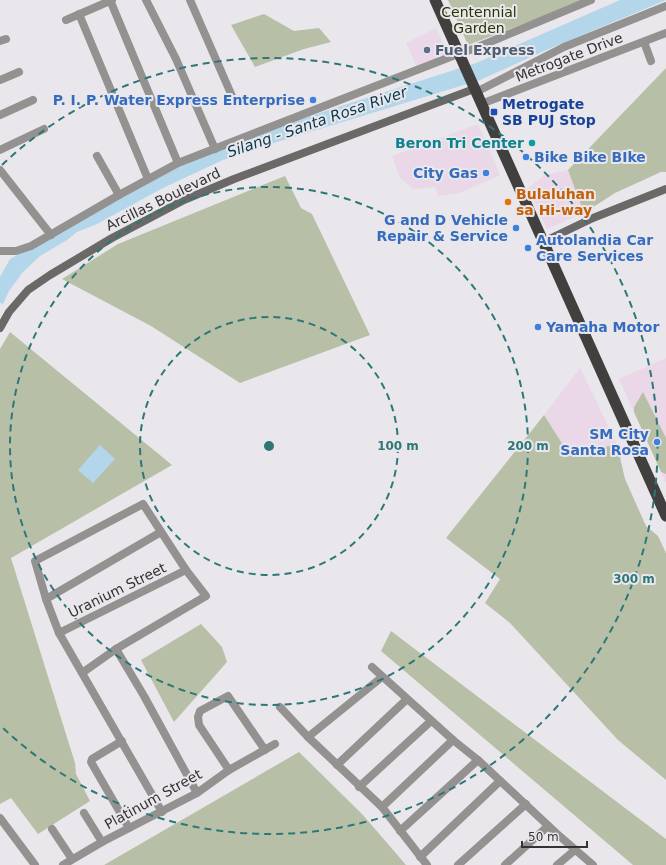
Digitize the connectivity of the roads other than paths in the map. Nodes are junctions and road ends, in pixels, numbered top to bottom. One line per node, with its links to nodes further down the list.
1 (111, 0): 7 (street); 23 (street)
2 (146, 0): 20 (street)
3 (190, 0): 17 (street)
4 (435, 0): 11 (highway)
5 (591, 0): 11 (street)
6 (666, 6): 15 (street)
7 (79, 14): 8 (street); 25 (street)
8 (66, 20)
9 (666, 33): 10 (street, Metrogate Drive)
10 (644, 42): 12 (street); 15 (street, Metrogate Drive)
11 (459, 55): 15 (highway); 20 (street)
12 (651, 60)
13 (19, 72): 14 (street)
14 (0, 80)
15 (478, 95): 29 (highway); 31 (main road, Arcillas Boulevard)
16 (33, 100): 18 (street)
17 (235, 103)
18 (0, 115)
19 (44, 129): 21 (street)
20 (215, 149): 23 (street)
21 (0, 150)
22 (97, 156): 27 (street)
23 (178, 163): 25 (street)
24 (0, 170): 28 (street)
25 (148, 179): 27 (street)
26 (666, 189): 29 (main road)
27 (119, 195): 28 (street)
28 (51, 235): 30 (street)
29 (543, 242): 32 (highway)
30 (0, 251)
31 (0, 328)
32 (666, 516)
33 (161, 532): 34 (street); 35 (street); 35 (street)
34 (186, 570): 36 (street, Uranium Street); 37 (street)
35 (46, 599): 36 (street)
36 (59, 633): 39 (street)
37 (116, 649): 39 (street); 54 (street)
38 (372, 667): 40 (street)
39 (82, 673): 46 (street)
40 (382, 676): 41 (street); 44 (street)
41 (406, 700): 43 (street); 50 (street)
42 (280, 707): 44 (street)
43 (431, 721): 45 (street); 53 (street)
44 (308, 737): 50 (street)
45 (453, 740): 49 (street); 56 (street)
46 (122, 741): 57 (street); 61 (street)
47 (275, 744): 48 (street, Platinum Street)
48 (265, 750): 51 (street, Platinum Street); 51 (street)
49 (478, 760): 52 (street); 63 (street)
50 (337, 765): 53 (street)
51 (229, 770): 54 (street, Platinum Street)
52 (500, 781): 55 (street); 66 (street)
53 (359, 787): 56 (street)
54 (197, 793): 57 (street, Platinum Street)
55 (526, 804): 60 (street); 71 (street)
56 (382, 807): 63 (street)
57 (162, 812): 61 (street, Platinum Street)
58 (84, 813): 64 (street)
59 (0, 818): 68 (street)
60 (548, 826): 65 (street); 72 (street)
61 (129, 828): 64 (street, Platinum Street)
62 (52, 829): 67 (street)
63 (400, 831): 66 (street)
64 (102, 842): 67 (street, Platinum Street)
65 (575, 850): 73 (street); 74 (street)
66 (420, 857): 70 (street)
67 (72, 859): 69 (street, Platinum Street)
68 (35, 865)
69 (63, 865)
70 (427, 865)
71 (458, 865)
72 (505, 865)
73 (557, 865)
74 (593, 865)

